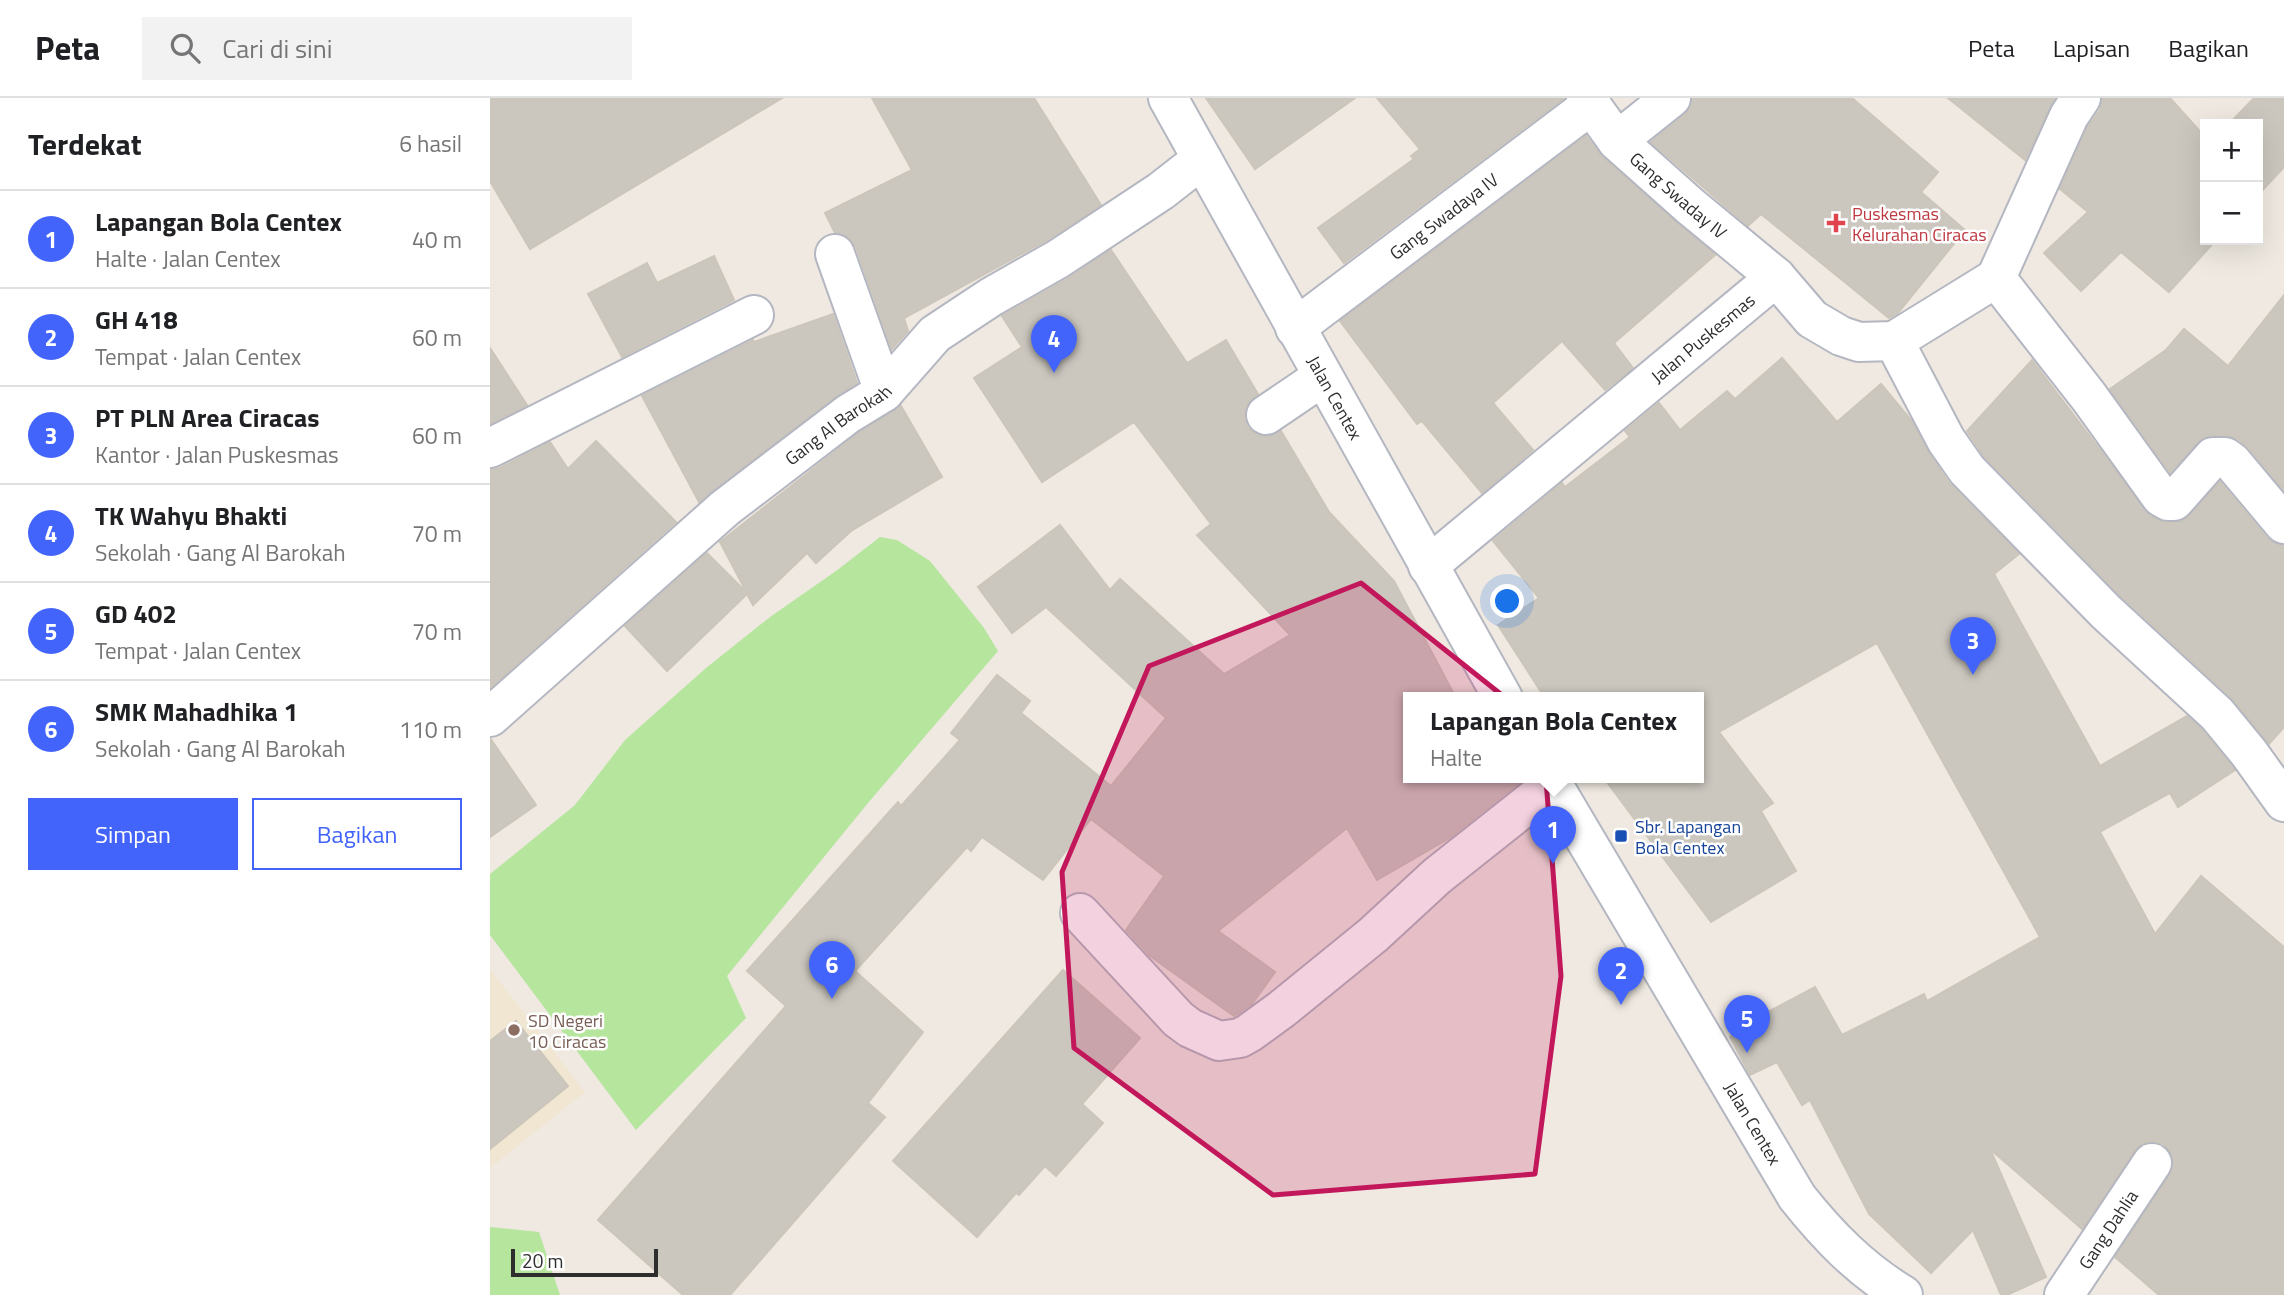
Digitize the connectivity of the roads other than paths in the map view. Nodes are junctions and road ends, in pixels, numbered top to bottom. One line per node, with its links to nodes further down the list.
1 (1168, 98): 6 (street, Jalan Centex)
2 (1671, 98): 5 (street)
3 (2081, 98): 9 (street)
4 (1589, 101): 5 (street, Gang Swaday IV); 11 (street, Gang Swadaya IV)
5 (1617, 141): 8 (street, Gang Swaday IV)
6 (1202, 159): 11 (street, Jalan Centex); 14 (street, Gang Al Barokah)
7 (835, 254): 14 (street)
8 (1776, 277): 12 (street); 18 (street, Jalan Puskesmas)
9 (1996, 278): 12 (street); 17 (street)
10 (754, 315): 16 (street)
11 (1294, 328): 13 (street, Jalan Centex)
12 (1894, 341): 23 (street)
13 (1322, 377): 15 (street); 18 (street, Jalan Centex)
14 (884, 392): 20 (street, Gang Al Barokah)
15 (1266, 415)
16 (490, 448)
17 (2284, 524)
18 (1428, 566): 19 (street, Jalan Centex)
19 (1500, 692)
20 (490, 717)
21 (1549, 783): 24 (street)
22 (1552, 783): 26 (street, Jalan Centex)
23 (2284, 802)
24 (1080, 914)
25 (2152, 1163): 27 (street, Gang Dahlia)
26 (1903, 1295)
27 (2064, 1295)

